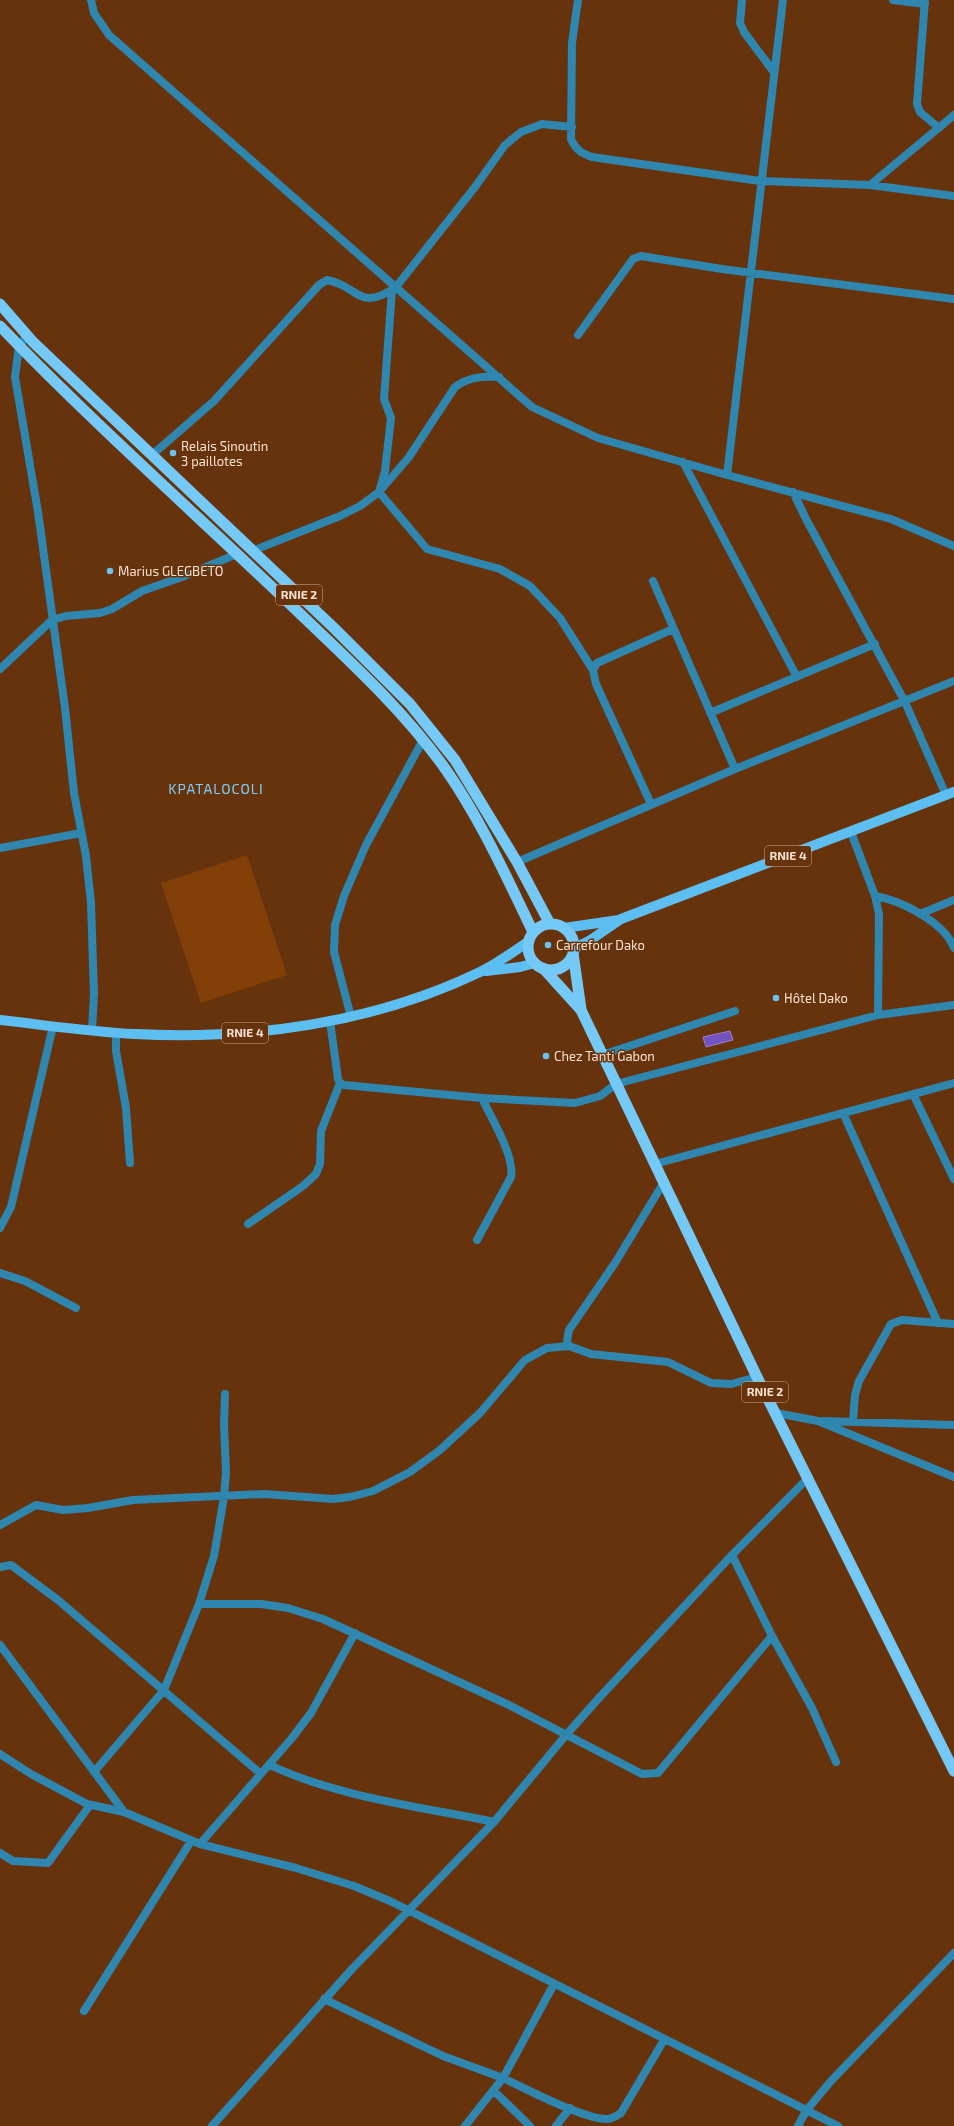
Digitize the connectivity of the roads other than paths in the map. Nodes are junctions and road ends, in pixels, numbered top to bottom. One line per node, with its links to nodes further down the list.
1 (92, 0): 15 (street)
2 (578, 0): 9 (street)
3 (742, 0): 7 (street)
4 (783, 0): 7 (street)
5 (893, 0): 6 (street)
6 (925, 2): 10 (street)
7 (773, 71): 11 (street)
8 (954, 115): 10 (street)
9 (572, 127): 11 (street); 15 (street)
10 (939, 128): 12 (street)
11 (760, 181): 12 (street); 14 (street)
12 (870, 185): 13 (street)
13 (954, 196)
14 (750, 271): 16 (street); 19 (street); 25 (street)
15 (394, 288): 22 (street); 23 (street); 26 (street)
16 (954, 299)
17 (0, 304): 20 (highway, RNIE 2)
18 (0, 326): 21 (highway, RNIE 2)
19 (578, 335)
20 (27, 336): 21 (street); 23 (highway, RNIE 2)
21 (19, 346): 30 (highway, RNIE 2); 32 (street)
22 (499, 377): 24 (street); 26 (street)
23 (152, 455): 29 (highway, RNIE 2)
24 (683, 462): 25 (street); 37 (street)
25 (727, 474): 27 (street)
26 (379, 492): 29 (street); 36 (street)
27 (794, 492): 28 (street); 34 (street)
28 (954, 546)
29 (252, 551): 48 (highway, RNIE 2)
30 (237, 554): 32 (street); 41 (highway, RNIE 2)
31 (653, 581): 33 (street)
32 (52, 620): 35 (street); 46 (street)
33 (673, 629): 36 (street); 40 (street)
34 (875, 644): 37 (street); 39 (street)
35 (0, 669)
36 (593, 670): 44 (street)
37 (797, 677): 40 (street)
38 (954, 681): 39 (street)
39 (905, 702): 42 (street); 43 (street)
40 (710, 713): 42 (street)
41 (423, 740): 55 (highway, RNIE 2); 64 (street)
42 (735, 769): 44 (street)
43 (950, 793): 45 (main road, RNIE 4)
44 (651, 804): 48 (street)
45 (851, 832): 49 (street); 52 (main road, RNIE 4)
46 (81, 833): 47 (street); 68 (street)
47 (0, 848)
48 (516, 862): 53 (highway, RNIE 2)
49 (875, 896): 51 (street); 63 (street)
50 (954, 900): 51 (street)
51 (920, 914): 56 (street)
52 (621, 919): 54 (main road, RNIE 4); 57 (main road, RNIE 4)
53 (550, 924): 54 (highway); 55 (highway)
54 (564, 928): 57 (highway)
55 (531, 936): 58 (highway); 59 (main road, RNIE 4)
56 (954, 948)
57 (573, 950): 58 (highway); 61 (highway)
58 (539, 966): 59 (main road, RNIE 4); 61 (highway)
59 (482, 972): 64 (main road, RNIE 4)
60 (954, 1005): 63 (street)
61 (581, 1010): 70 (highway, RNIE 2)
62 (735, 1011): 70 (street)
63 (878, 1015): 73 (street)
64 (350, 1016): 66 (main road, RNIE 4)
65 (0, 1020): 67 (main road, RNIE 4)
66 (330, 1021): 69 (main road, RNIE 4); 71 (street)
67 (53, 1026): 68 (main road, RNIE 4); 82 (street)
68 (92, 1030): 69 (main road, RNIE 4)
69 (116, 1033): 77 (street)
70 (602, 1055): 73 (highway, RNIE 2)
71 (340, 1083): 75 (street); 81 (street)
72 (954, 1083): 74 (street)
73 (616, 1084): 75 (street); 78 (highway, RNIE 2)
74 (913, 1094): 76 (street); 79 (street)
75 (482, 1098): 83 (street)
76 (843, 1113): 78 (street); 86 (street)
77 (130, 1163)
78 (655, 1164): 80 (highway, RNIE 2)
79 (954, 1179)
80 (664, 1182): 88 (street); 89 (highway, RNIE 2)
81 (248, 1224)
82 (0, 1228)
83 (477, 1240)
84 (0, 1273): 85 (street)
85 (76, 1308)
86 (938, 1323): 87 (street); 93 (street)
87 (954, 1324)
88 (569, 1346): 89 (street); 97 (street)
89 (758, 1377): 91 (highway, RNIE 2)
90 (225, 1394): 97 (street)
91 (776, 1413): 92 (street); 95 (highway, RNIE 2)
92 (818, 1421): 93 (street); 96 (street)
93 (853, 1422): 94 (street)
94 (954, 1425)
95 (809, 1477): 99 (street); 110 (highway, RNIE 2)
96 (954, 1477)
97 (224, 1497): 98 (street); 101 (street)
98 (0, 1525)
99 (732, 1554): 103 (street); 106 (street)
100 (0, 1567): 105 (street)
101 (199, 1604): 102 (street); 105 (street)
102 (355, 1633): 106 (street); 109 (street)
103 (772, 1636): 106 (street); 108 (street)
104 (0, 1645): 111 (street)
105 (164, 1690): 111 (street); 112 (street)
106 (566, 1734): 115 (street)
107 (0, 1754): 113 (street)
108 (836, 1762)
109 (270, 1765): 112 (street); 115 (street)
110 (954, 1771)
111 (94, 1772): 114 (street)
112 (262, 1774): 117 (street)
113 (90, 1805): 114 (street); 118 (street)
114 (124, 1812): 116 (street)
115 (494, 1822): 119 (street)
116 (191, 1841): 117 (street); 123 (street)
117 (200, 1844): 119 (street)
118 (0, 1853)
119 (409, 1910): 121 (street); 122 (street)
120 (954, 1954): 128 (street)
121 (554, 1984): 124 (street); 125 (street)
122 (324, 1999): 125 (street); 129 (street)
123 (84, 2011)
124 (664, 2040): 127 (street); 128 (street)
125 (503, 2078): 126 (street); 127 (street)
126 (494, 2091): 130 (street); 131 (street)
127 (570, 2108): 132 (street)
128 (806, 2111): 133 (street); 134 (street)
129 (212, 2126)
130 (465, 2126)
131 (530, 2126)
132 (556, 2126)
133 (798, 2126)
134 (838, 2126)

